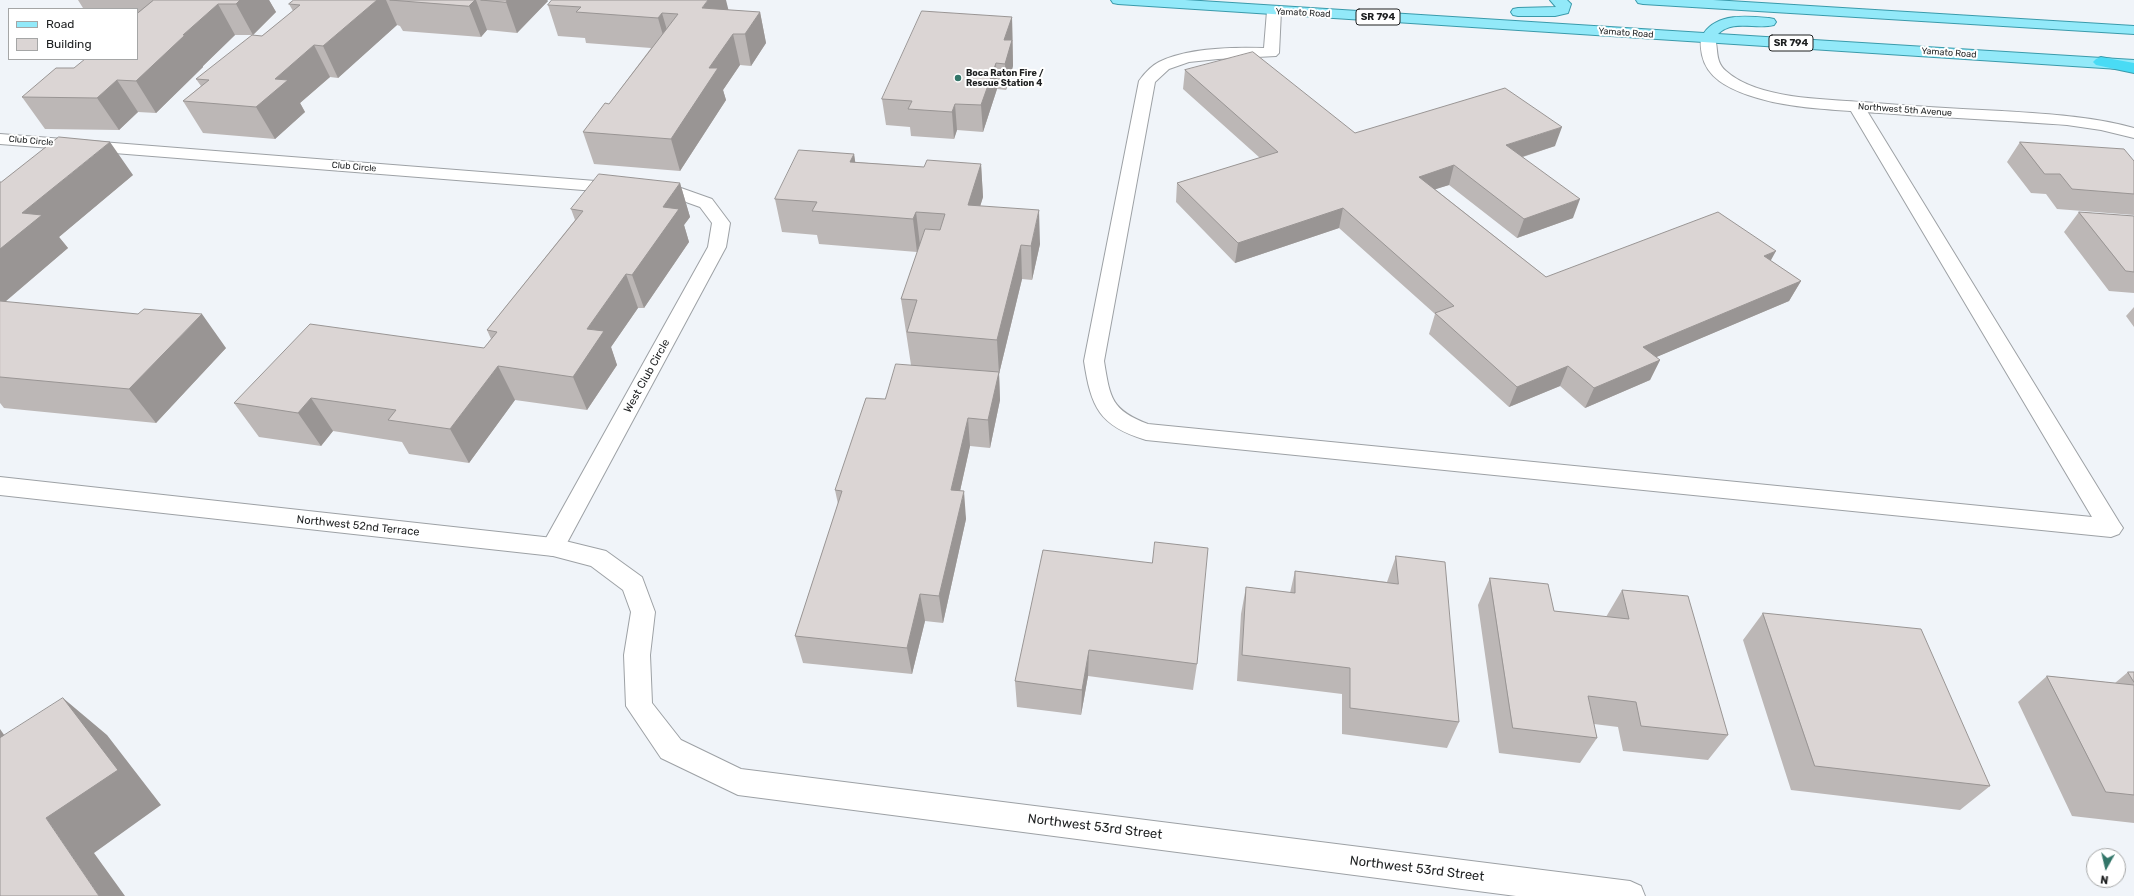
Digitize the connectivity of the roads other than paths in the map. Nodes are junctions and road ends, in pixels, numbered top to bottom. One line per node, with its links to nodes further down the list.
1 (1118, 0): 6 (main road, Yamato Road / SR 794)
2 (1288, 0): 6 (main road)
3 (1329, 0): 4 (main road)
4 (1557, 0)
5 (1643, 0): 9 (main road)
6 (1252, 10): 7 (main road, Yamato Road / SR 794)
7 (1274, 11): 11 (main road, Yamato Road / SR 794); 16 (street)
8 (1846, 27): 11 (main road)
9 (2103, 28): 10 (main road); 12 (main road)
10 (2134, 30)
11 (1708, 38): 13 (main road, Yamato Road / SR 794); 16 (street, Northwest 5th Avenue)
12 (2065, 41)
13 (2101, 62): 14 (main road, Yamato Road / SR 794); 15 (highway)
14 (2134, 64)
15 (2134, 68)
16 (1856, 106): 17 (street, Northwest 5th Avenue)
17 (2134, 133)
18 (0, 139): 19 (street, Club Circle)
19 (706, 203): 21 (street, West Club Circle)
20 (0, 486): 21 (street, Northwest 52nd Terrace)
21 (552, 548): 22 (street, Northwest 52nd Terrace)
22 (637, 656): 23 (street, Northwest 53rd Street)
23 (1630, 896)

